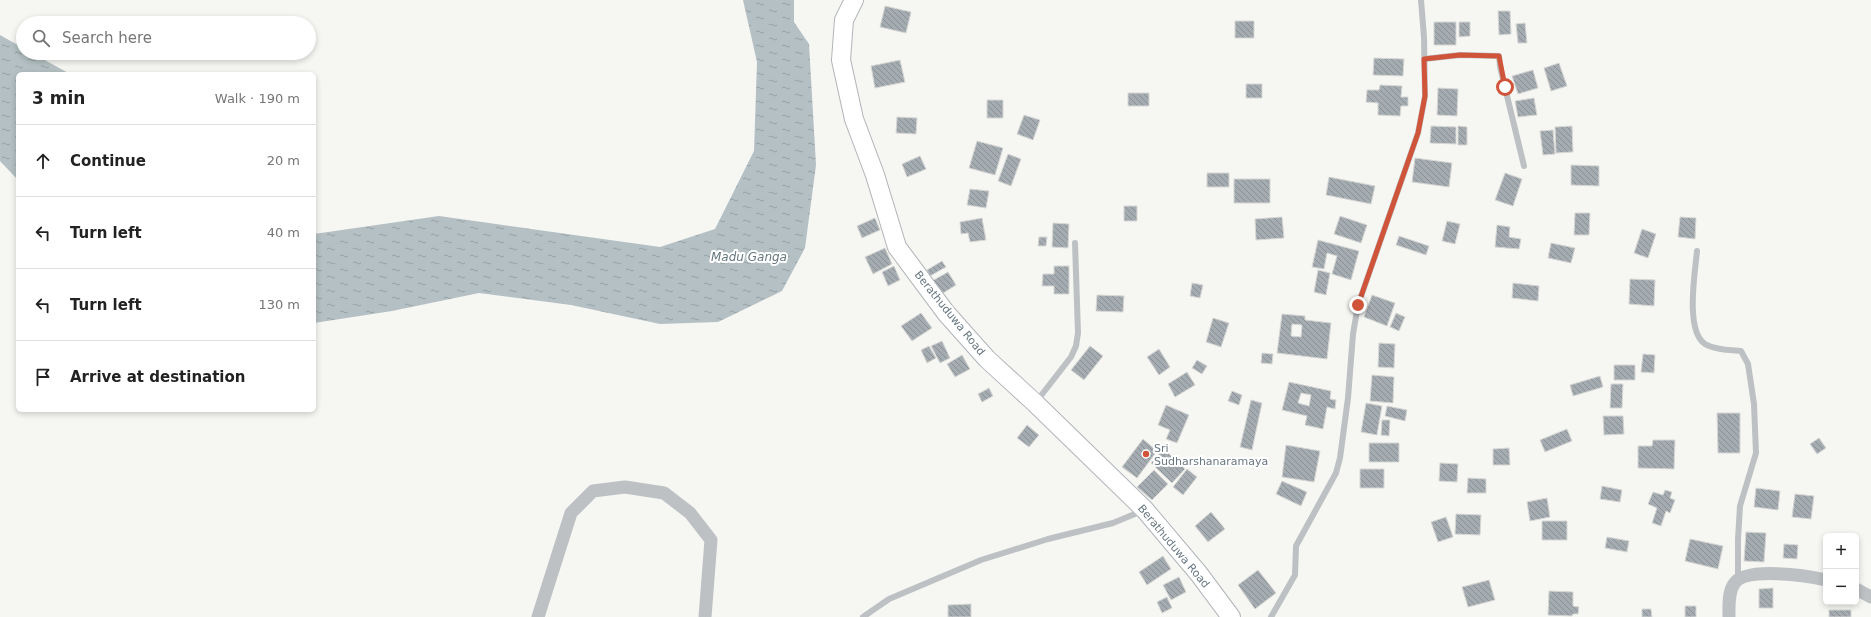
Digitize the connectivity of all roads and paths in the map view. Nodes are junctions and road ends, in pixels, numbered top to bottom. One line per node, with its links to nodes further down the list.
1 (854, 0): 7 (street, Berathuduwa Road)
2 (1421, 0): 3 (lane)
3 (1424, 59): 4 (lane); 17 (lane)
4 (1524, 166)
5 (1074, 243): 7 (lane)
6 (1697, 252): 9 (lane)
7 (1035, 403): 8 (street, Berathuduwa Road)
8 (1145, 510): 15 (lane); 16 (street, Berathuduwa Road)
9 (1738, 579): 10 (street); 18 (street)
10 (1823, 579)
11 (1859, 591): 12 (street)
12 (1871, 597)
13 (538, 617): 14 (street)
14 (704, 617)
15 (863, 617)
16 (1231, 617)
17 (1271, 617)
18 (1729, 617)

